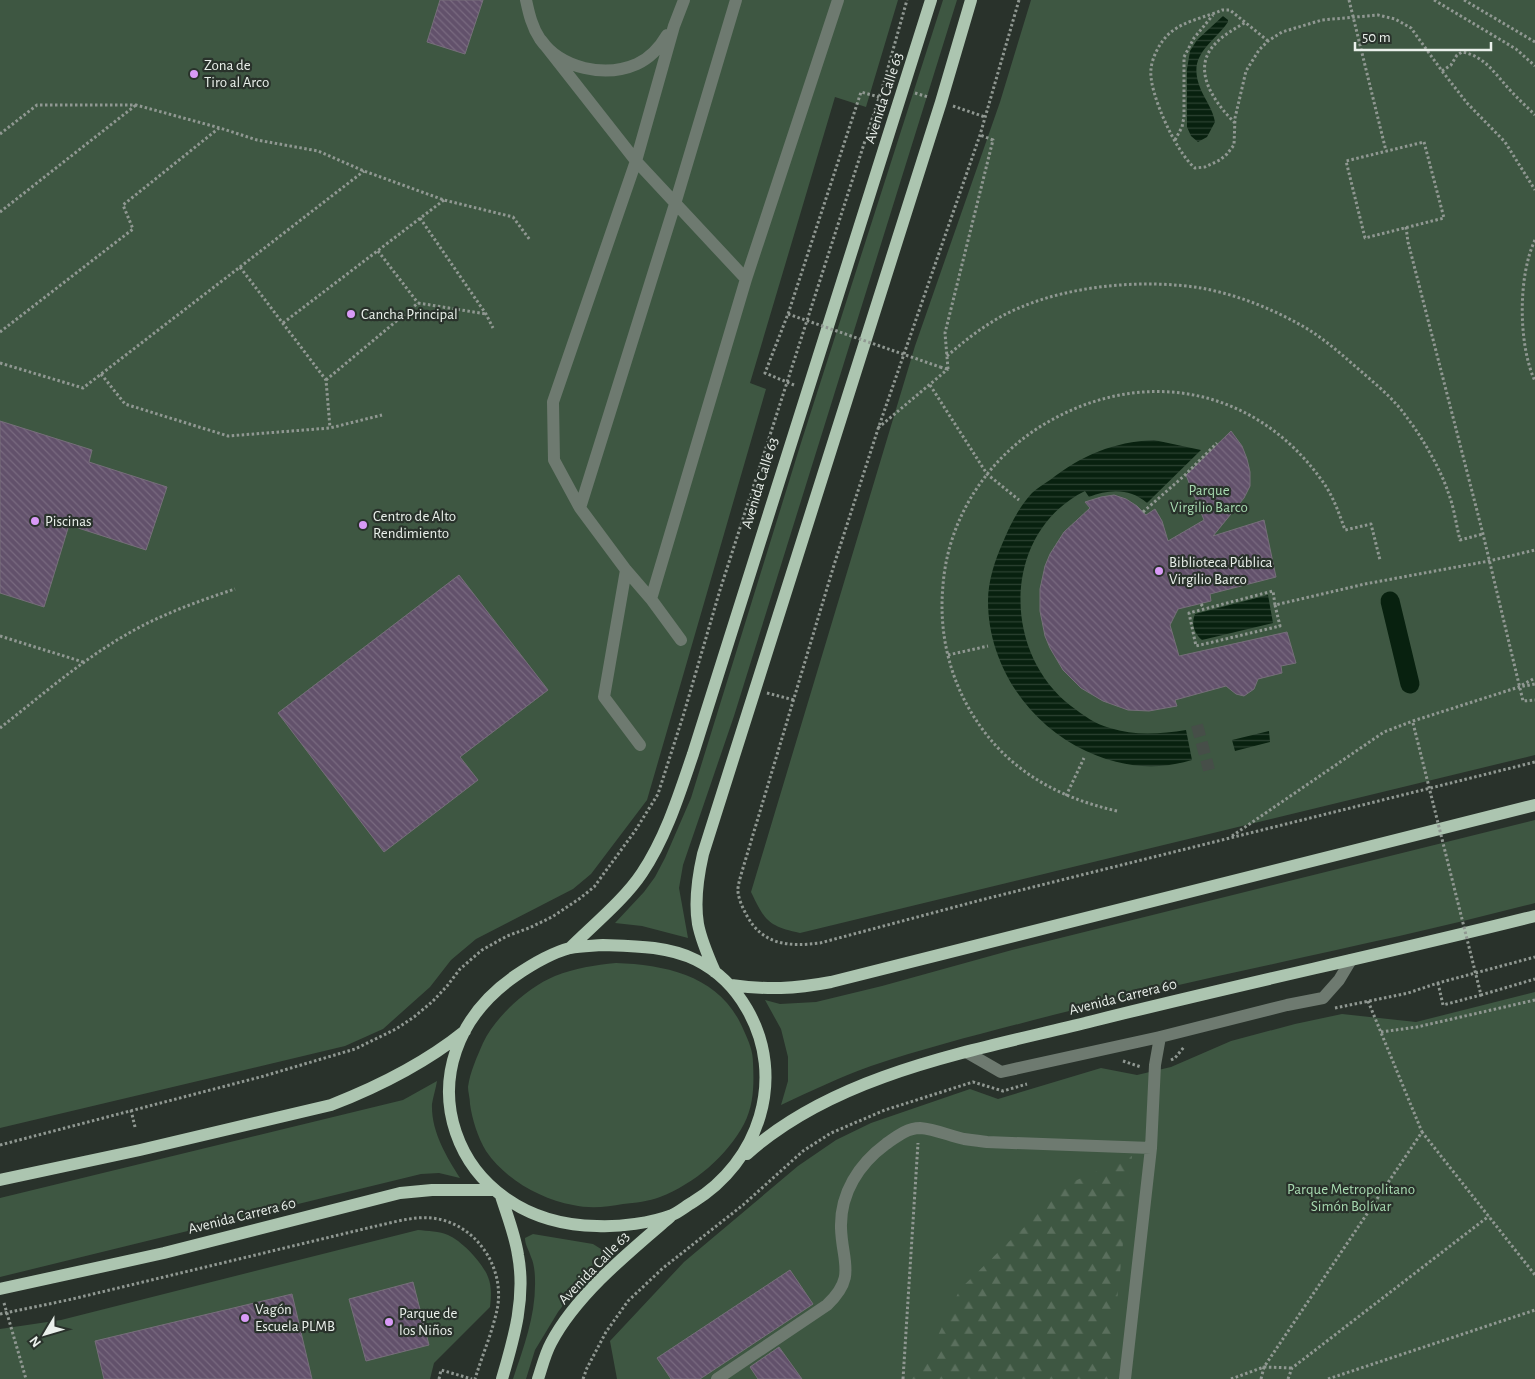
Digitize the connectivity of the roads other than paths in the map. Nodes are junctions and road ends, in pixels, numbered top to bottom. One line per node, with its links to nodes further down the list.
1 (526, 0): 9 (street)
2 (680, 0): 8 (street)
3 (684, 0): 8 (street)
4 (736, 0): 11 (street)
5 (838, 0): 12 (street)
6 (931, 0): 20 (main road, Avenida Calle 63)
7 (971, 0): 22 (main road)
8 (674, 26): 9 (street); 10 (street)
9 (541, 40): 10 (street)
10 (636, 161): 11 (street); 13 (street)
11 (675, 204): 12 (street); 13 (street)
12 (746, 279): 15 (street)
13 (580, 508): 14 (street)
14 (626, 570): 15 (street); 17 (street)
15 (651, 599): 16 (street)
16 (681, 640)
17 (640, 745)
18 (1535, 805): 23 (main road)
19 (1535, 916): 21 (main road, Avenida Carrera 60)
20 (570, 948): 22 (main road); 24 (main road)
21 (1351, 960): 25 (street); 26 (main road, Avenida Carrera 60)
22 (714, 972): 23 (main road)
23 (731, 985): 28 (main road)
24 (464, 1030): 29 (main road); 30 (main road)
25 (1160, 1037): 26 (street); 27 (street)
26 (968, 1053): 28 (main road, Avenida Carrera 60)
27 (1151, 1148): 35 (street); 36 (street)
28 (739, 1160): 31 (main road)
29 (0, 1180)
30 (498, 1193): 31 (main road); 32 (main road, Avenida Carrera 60); 33 (main road)
31 (672, 1215): 34 (main road, Avenida Calle 63)
32 (1, 1294)
33 (502, 1379)
34 (538, 1379)
35 (718, 1379)
36 (1125, 1379)

